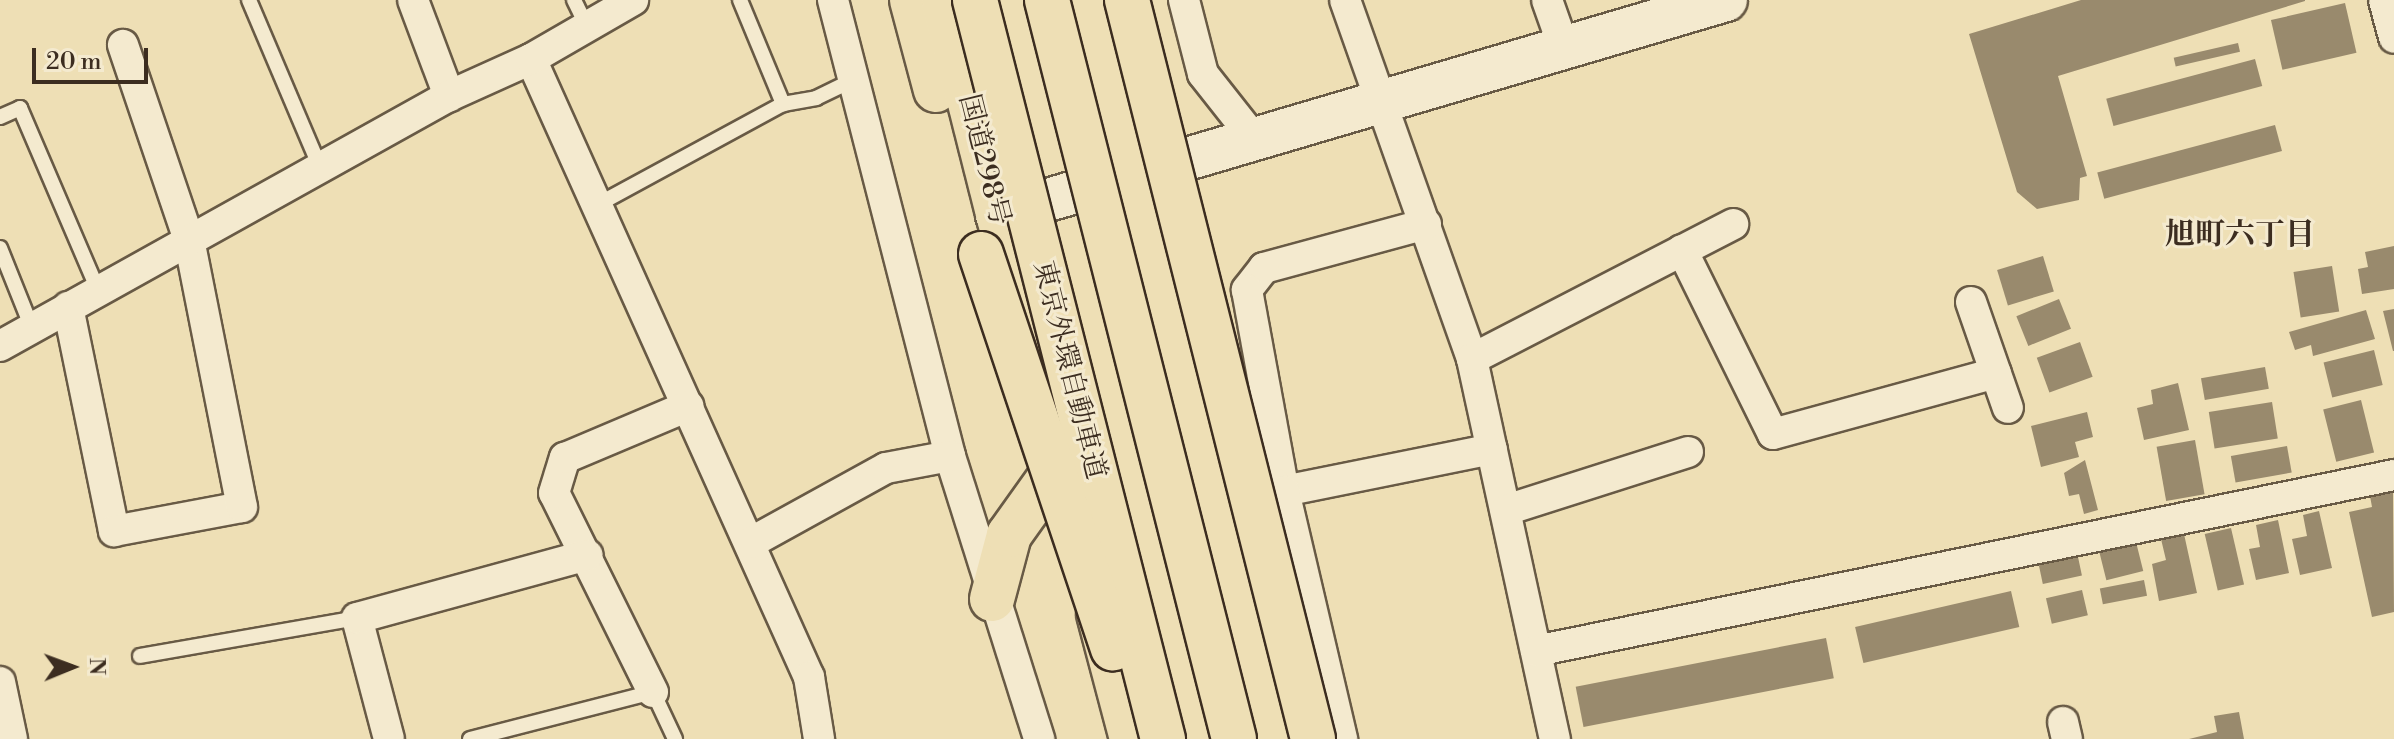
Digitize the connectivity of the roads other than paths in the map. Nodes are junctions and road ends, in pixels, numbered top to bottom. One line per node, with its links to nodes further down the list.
1 (249, 0): 28 (lane)
2 (413, 0): 23 (street)
3 (633, 0): 17 (street)
4 (740, 0): 24 (lane)
5 (833, 0): 22 (street)
6 (912, 0): 69 (highway, bridge)
7 (944, 0): 31 (highway, 国道298号)
8 (975, 0): 70 (highway, 東京外環自動車道, bridge)
9 (1047, 0): 71 (highway, bridge)
10 (1084, 0): 29 (highway)
11 (1127, 0): 73 (highway, bridge)
12 (1184, 0): 27 (street)
13 (1345, 0): 25 (street)
14 (1547, 0): 20 (street)
15 (1726, 0): 20 (street)
16 (2384, 0): 18 (street)
17 (580, 12): 21 (street)
18 (2394, 38)
19 (123, 45): 34 (street)
20 (1564, 48): 25 (street)
21 (531, 59): 23 (street); 30 (street)
22 (853, 80): 24 (lane); 49 (street)
23 (449, 96): 28 (street)
24 (783, 104): 30 (lane)
25 (1380, 105): 27 (street); 32 (street)
26 (0, 117): 37 (lane)
27 (1256, 141): 29 (street)
28 (320, 167): 34 (street)
29 (1128, 179): 31 (street); 46 (highway)
30 (595, 206): 44 (street)
31 (997, 215): 50 (highway, 国道298号)
32 (1426, 224): 42 (street); 52 (street)
33 (1733, 224): 36 (street)
34 (189, 240): 37 (street); 39 (street)
35 (0, 248): 40 (lane)
36 (1682, 250): 42 (street); 43 (street)
37 (98, 290): 39 (street)
38 (1971, 302): 43 (street)
39 (68, 307): 40 (street)
40 (32, 328): 41 (street)
41 (0, 346)
42 (1472, 359): 47 (street)
43 (1996, 373): 45 (street)
44 (688, 406): 54 (street); 55 (street)
45 (2008, 408)
46 (1189, 418): 52 (street); 72 (highway)
47 (1492, 449): 52 (street); 53 (street)
48 (1688, 452): 53 (street)
49 (950, 456): 54 (street); 56 (street)
50 (1061, 462): 56 (highway); 68 (highway, 国道298号)
51 (2394, 475): 58 (street)
52 (1284, 491): 74 (street)
53 (1506, 510): 58 (street)
54 (750, 543): 66 (street)
55 (588, 555): 57 (street); 61 (street)
56 (992, 599): 67 (street)
57 (357, 618): 59 (lane); 63 (street)
58 (1536, 651): 75 (street)
59 (140, 656)
60 (0, 682): 62 (street)
61 (653, 692): 64 (lane); 65 (lane)
62 (12, 739)
63 (389, 739)
64 (470, 739)
65 (675, 739)
66 (819, 739)
67 (1039, 739)
68 (1132, 739)
69 (1143, 739)
70 (1163, 739)
71 (1234, 739)
72 (1268, 739)
73 (1313, 739)
74 (1342, 739)
75 (1555, 739)

